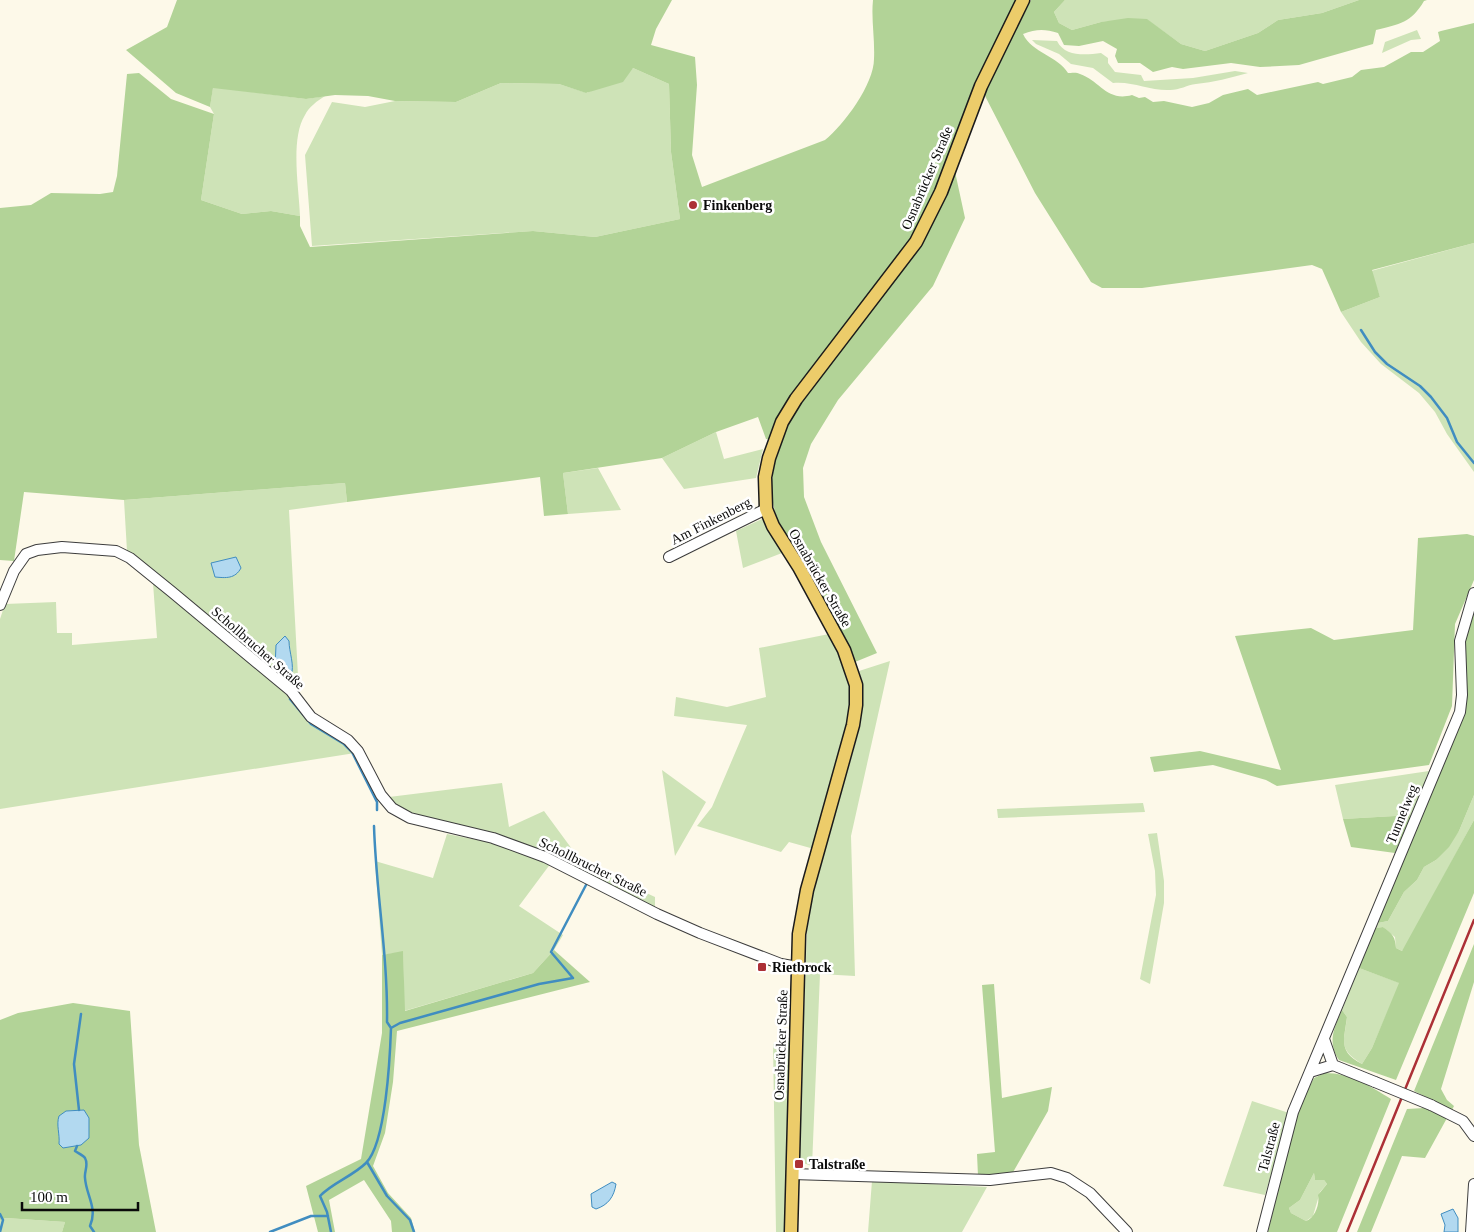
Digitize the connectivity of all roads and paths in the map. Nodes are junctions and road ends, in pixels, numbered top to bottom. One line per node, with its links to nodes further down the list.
1 (1023, 0): 2 (main road, Osnabrücker Straße)
2 (766, 509): 3 (street, Am Finkenberg); 6 (main road, Osnabrücker Straße)
3 (669, 558)
4 (1474, 593): 7 (street, Tunnelweg)
5 (0, 605): 6 (street, Schollbrucher Straße)
6 (798, 967): 11 (main road, Osnabrücker Straße)
7 (1324, 1039): 8 (street); 9 (street, Talstraße)
8 (1333, 1065): 9 (street); 10 (street, bridge)
9 (1310, 1072): 15 (street, Talstraße)
10 (1474, 1136)
11 (792, 1174): 13 (main road, Osnabrücker Straße); 14 (street)
12 (1474, 1184): 16 (street)
13 (790, 1232)
14 (1127, 1232)
15 (1262, 1232)
16 (1471, 1232)

